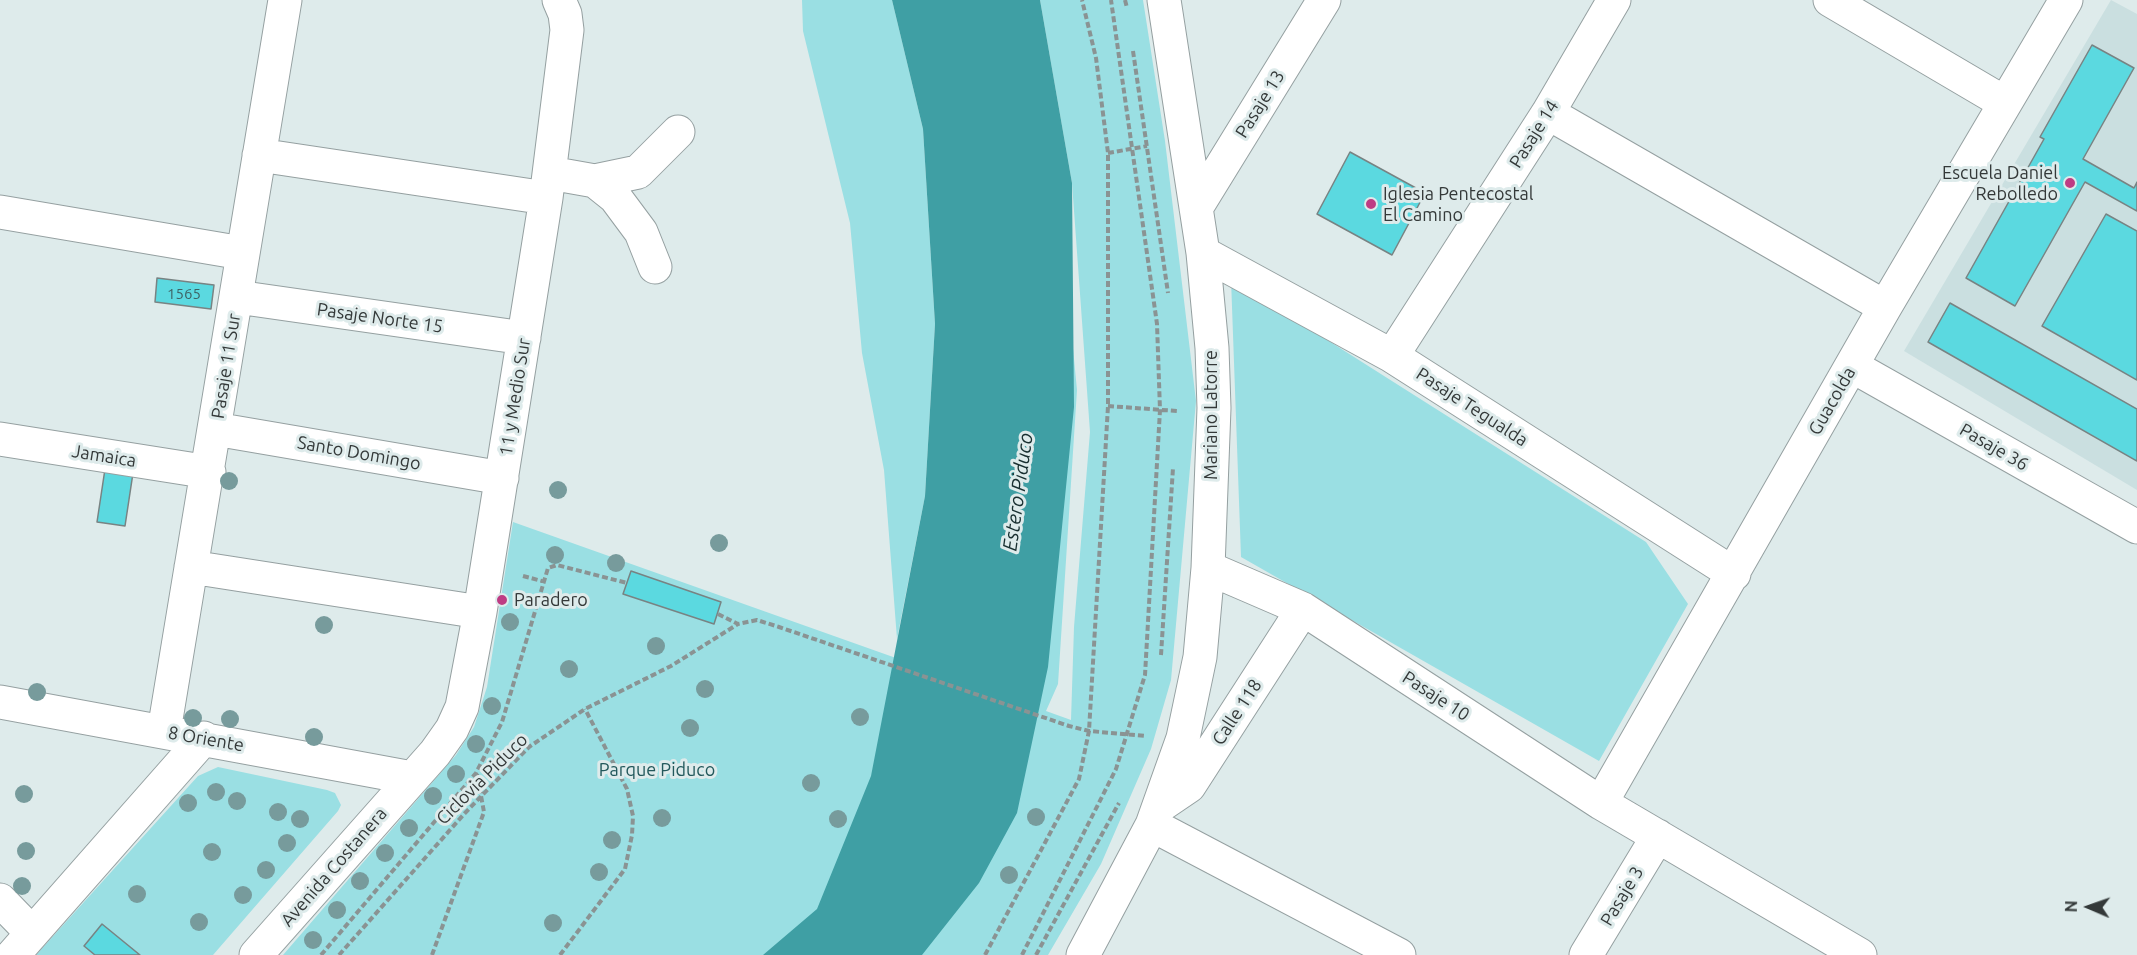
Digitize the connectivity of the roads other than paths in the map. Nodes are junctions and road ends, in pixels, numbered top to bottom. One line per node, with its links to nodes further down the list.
1 (285, 0): 11 (street, Pasaje 11 Sur)
2 (559, 0): 13 (street, 11 y Medio Sur)
3 (1164, 0): 14 (street, Mariano Latorre)
4 (1324, 0): 14 (street, Pasaje 13)
5 (1614, 0): 9 (street, Pasaje 14)
6 (1830, 0): 8 (street)
7 (2066, 0): 8 (street, Guacolda)
8 (2005, 103): 20 (street, Guacolda)
9 (1548, 113): 20 (street); 22 (street, Pasaje 14)
10 (678, 132): 12 (street)
11 (259, 155): 13 (street); 16 (street, Pasaje 11 Sur)
12 (595, 181): 13 (street); 18 (street)
13 (548, 186): 21 (street, 11 y Medio Sur)
14 (1196, 208): 17 (street, Mariano Latorre)
15 (0, 212): 16 (street)
16 (242, 253): 19 (street, Pasaje 11 Sur)
17 (1203, 253): 22 (street, Pasaje Tegualda); 30 (street, Mariano Latorre)
18 (655, 267)
19 (237, 297): 21 (street, Pasaje Norte 15); 24 (street, Pasaje 11 Sur)
20 (1885, 307): 23 (street, Guacolda)
21 (524, 338): 27 (street, 11 y Medio Sur)
22 (1392, 356): 31 (street, Pasaje Tegualda)
23 (1852, 366): 28 (street, Pasaje 36); 31 (street, Guacolda)
24 (215, 429): 26 (street, Pasaje 11 Sur); 27 (street, Santo Domingo)
25 (0, 440): 26 (street, Jamaica)
26 (209, 472): 29 (street, Pasaje 11 Sur)
27 (502, 478): 33 (street, 11 y Medio Sur)
28 (2137, 527)
29 (191, 567): 33 (street); 35 (street, Pasaje 11 Sur)
30 (1208, 568): 32 (street, Pasaje 10); 39 (street, Mariano Latorre)
31 (1734, 574): 38 (street, Guacolda)
32 (1303, 609): 38 (street, Pasaje 10); 39 (street, Calle 118)
33 (480, 612): 37 (street, 11 y Medio Sur)
34 (0, 702): 35 (street, 8 Oriente)
35 (164, 731): 36 (street, 8 Oriente)
36 (204, 738): 37 (street, 8 Oriente); 42 (street)
37 (412, 778): 43 (street, Avenida Costanera)
38 (1601, 803): 40 (street, Pasaje 10)
39 (1156, 815): 44 (street, Calle 118); 45 (street)
40 (1658, 836): 46 (street, Pasaje 3); 47 (street, Pasaje 10)
41 (0, 900): 42 (street)
42 (22, 944)
43 (256, 955)
44 (1083, 955)
45 (1399, 955)
46 (1586, 955)
47 (1860, 955)

